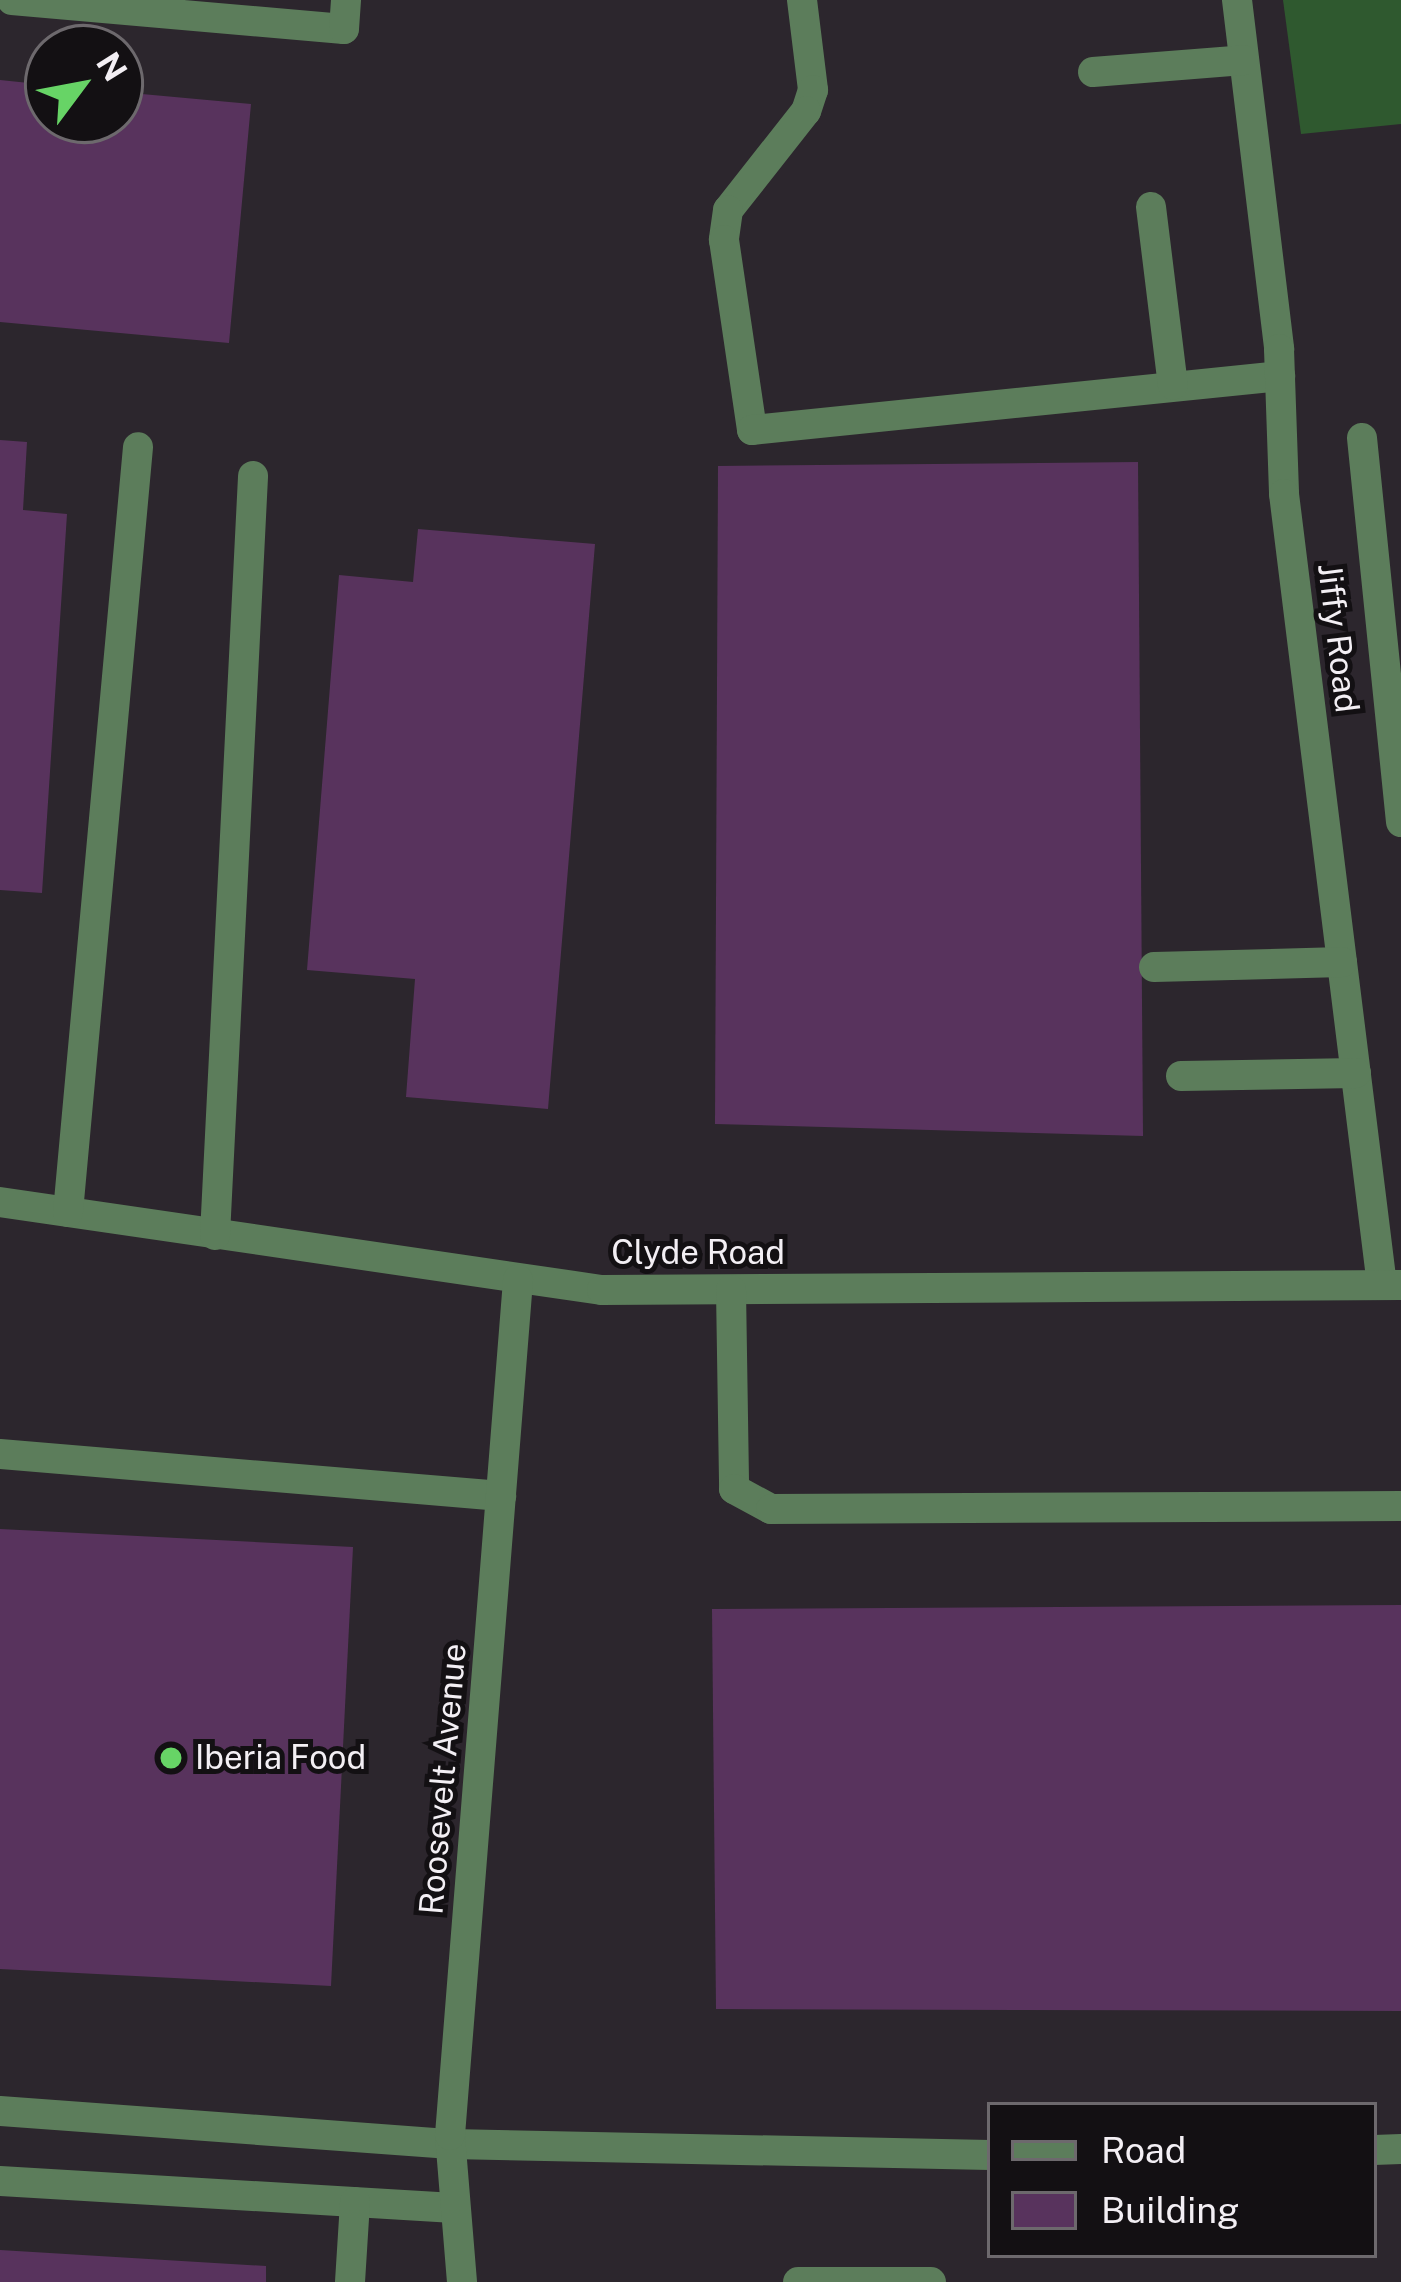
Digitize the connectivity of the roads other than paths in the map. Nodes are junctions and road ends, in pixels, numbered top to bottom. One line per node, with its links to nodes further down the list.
1 (12, 0): 2 (street)
2 (346, 0)
3 (802, 0): 9 (street)
4 (1237, 0): 5 (street, Jiffy Road)
5 (1244, 60): 6 (street); 8 (street, Jiffy Road)
6 (1093, 72)
7 (1151, 207): 9 (street)
8 (1280, 376): 9 (street); 14 (street, Jiffy Road)
9 (1173, 386)
10 (1362, 438): 13 (street)
11 (138, 447): 19 (street)
12 (253, 476): 20 (street)
13 (1401, 822)
14 (1342, 962): 15 (street); 16 (street, Jiffy Road)
15 (1154, 967)
16 (1356, 1073): 17 (street); 22 (street, Jiffy Road)
17 (1181, 1076)
18 (0, 1202): 19 (street, Clyde Road)
19 (68, 1212): 20 (street, Clyde Road)
20 (215, 1235): 21 (street, Clyde Road)
21 (518, 1280): 23 (street, Clyde Road); 25 (street, Roosevelt Avenue)
22 (1392, 1285): 23 (street, Clyde Road)
23 (731, 1290): 26 (street)
24 (0, 1454): 25 (street)
25 (501, 1496): 28 (street, Roosevelt Avenue)
26 (1401, 1507)
27 (0, 2111): 28 (street)
28 (451, 2144): 29 (street); 32 (street, Roosevelt Avenue)
29 (987, 2155)
30 (0, 2181): 31 (street)
31 (356, 2202): 32 (street); 33 (street)
32 (454, 2208): 34 (street, Roosevelt Avenue)
33 (350, 2282)
34 (462, 2282)
35 (798, 2282): 36 (street)
36 (931, 2282)

